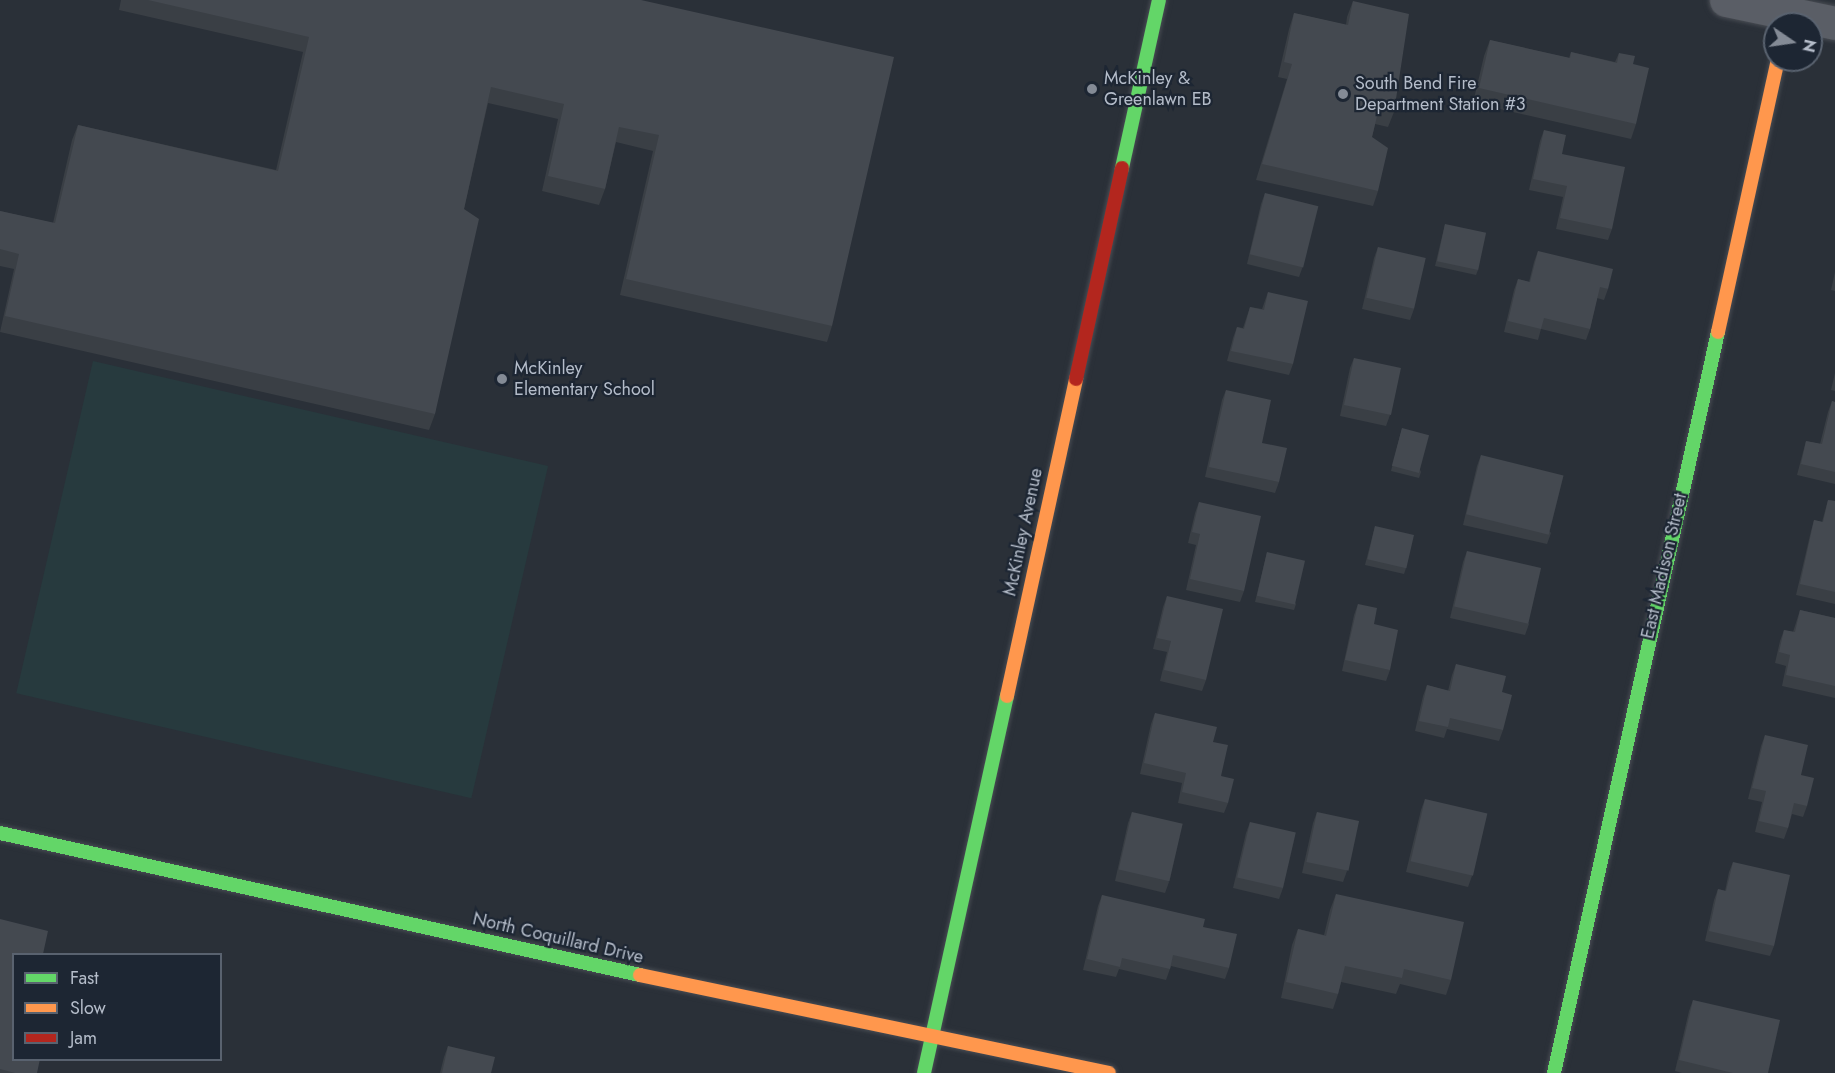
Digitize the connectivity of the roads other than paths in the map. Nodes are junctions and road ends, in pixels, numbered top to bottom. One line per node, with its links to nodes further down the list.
1 (1158, 0): 6 (street, McKinley Avenue)
2 (1726, 0): 3 (street)
3 (1789, 12)
4 (1775, 72): 9 (street, East Madison Street)
5 (0, 833): 6 (street, North Coquillard Drive)
6 (932, 1040): 7 (street, McKinley Avenue); 8 (street, North Coquillard Drive)
7 (924, 1073)
8 (1109, 1073)
9 (1554, 1073)

